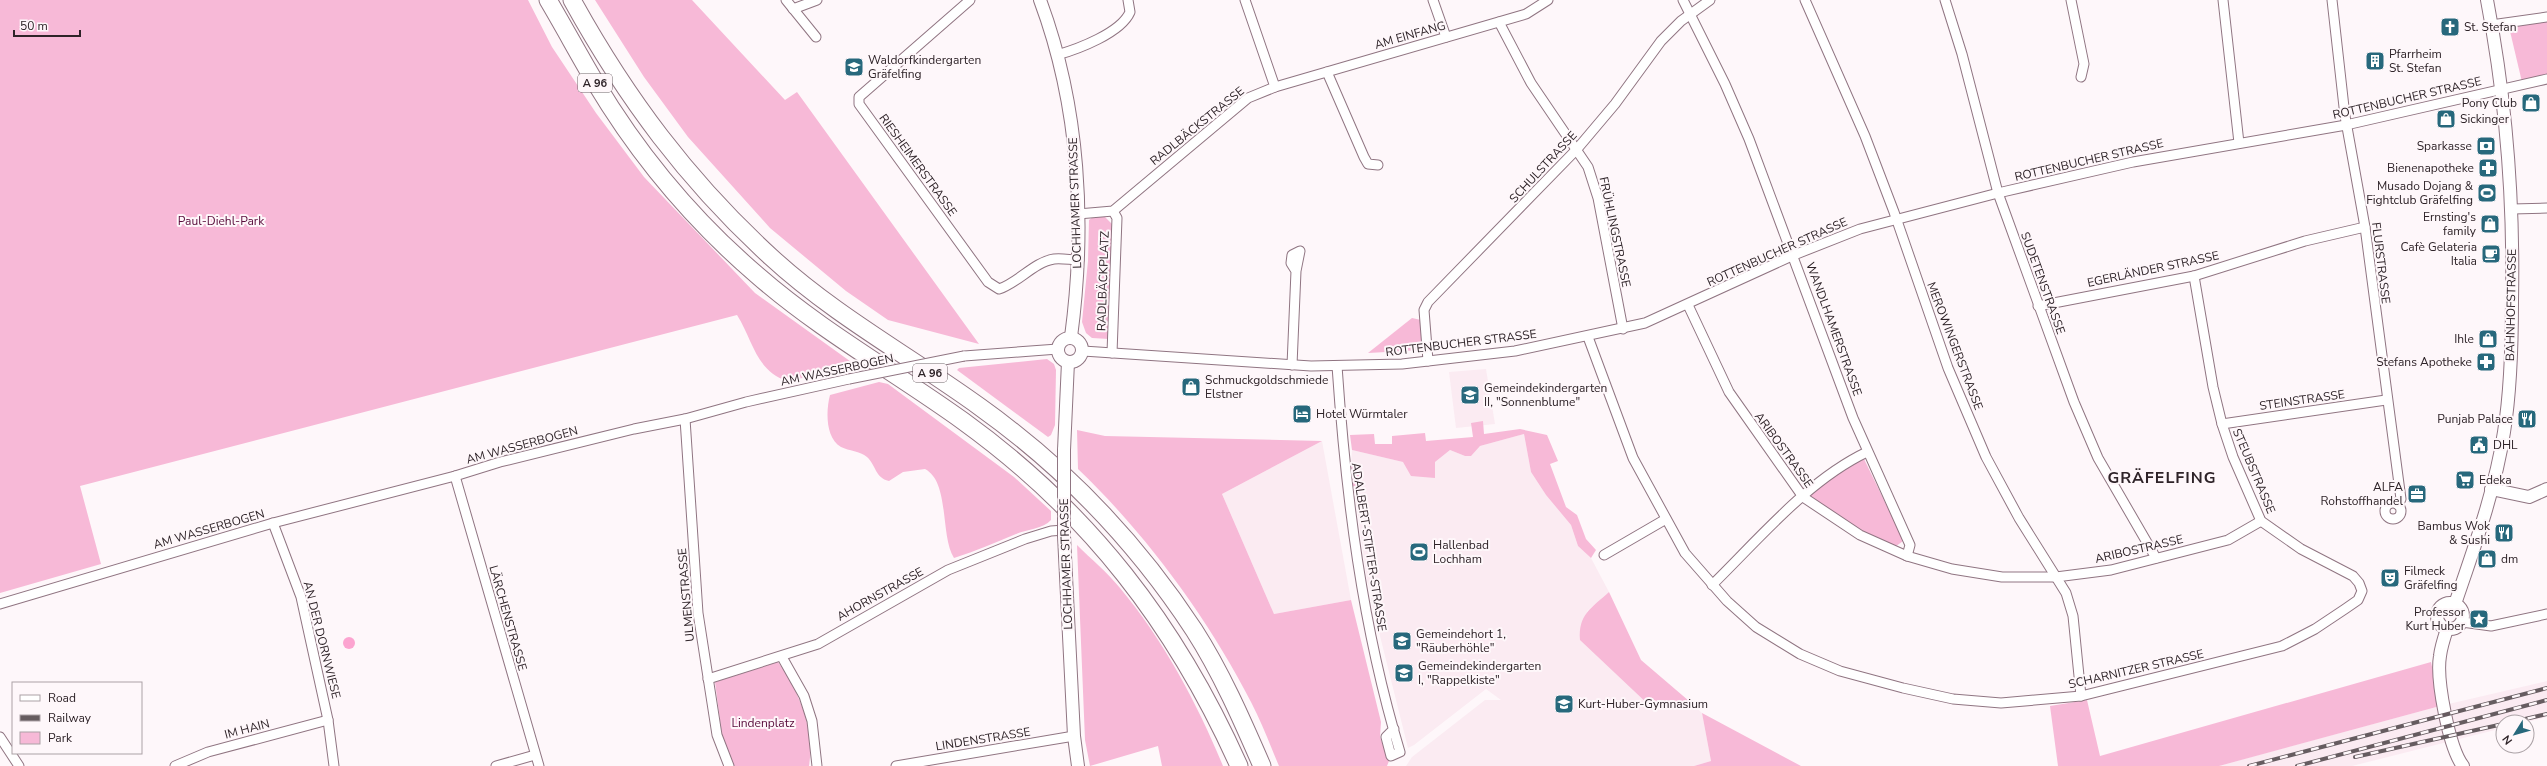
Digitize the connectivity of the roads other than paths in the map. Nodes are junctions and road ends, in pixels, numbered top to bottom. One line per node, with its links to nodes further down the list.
1 (548, 0): 101 (highway, A 96)
2 (572, 0): 102 (highway, A 96)
3 (786, 0): 19 (street)
4 (817, 0): 19 (street)
5 (970, 0): 44 (street, RIESHEIMERSTRASSE)
6 (1040, 0): 26 (street, LOCHHAMER STRASSE)
7 (1128, 0): 26 (street)
8 (1245, 0): 30 (street)
9 (1433, 0): 25 (street)
10 (1548, 0): 22 (street, AM EINFANG)
11 (1683, 0): 20 (street, WANDLHAMERSTRASSE)
12 (1710, 0): 20 (street, SCHULSTRASSE)
13 (1805, 0): 41 (street, MEROWINGERSTRASSE)
14 (1945, 0): 36 (street, SUDETENSTRASSE)
15 (2071, 0): 28 (street)
16 (2223, 0): 33 (street)
17 (2332, 0): 32 (street, FLURSTRASSE)
18 (2487, 0): 23 (street, BAHNHOFSTRASSE)
19 (794, 9): 24 (street)
20 (1690, 14): 34 (street, SCHULSTRASSE); 43 (street, WANDLHAMERSTRASSE)
21 (2547, 17): 23 (street)
22 (1499, 22): 25 (street, AM EINFANG); 34 (street, FRÜHLINGSTRASSE)
23 (2491, 25): 31 (street, BAHNHOFSTRASSE)
24 (816, 37)
25 (1446, 37): 27 (street, AM EINFANG)
26 (1057, 55): 40 (street, LOCHHAMER STRASSE)
27 (1327, 72): 30 (street, AM EINFANG); 35 (street)
28 (2081, 77)
29 (2547, 79): 31 (street, ROTTENBUCHER STRASSE)
30 (1276, 87): 39 (street, RADLBÄCKSTRASSE)
31 (2501, 89): 32 (street, ROTTENBUCHER STRASSE); 38 (street, BAHNHOFSTRASSE)
32 (2346, 124): 33 (street, ROTTENBUCHER STRASSE); 42 (street, FLURSTRASSE)
33 (2239, 143): 36 (street, ROTTENBUCHER STRASSE)
34 (1577, 149): 49 (street, FRÜHLINGSTRASSE); 55 (street, SCHULSTRASSE)
35 (1378, 164)
36 (1998, 193): 41 (street, ROTTENBUCHER STRASSE); 48 (street, SUDETENSTRASSE)
37 (2547, 208): 38 (street)
38 (2512, 209): 64 (street, BAHNHOFSTRASSE)
39 (1113, 210): 40 (street); 54 (street, RADLBÄCKPLATZ)
40 (1078, 214): 44 (street, LOCHHAMER STRASSE)
41 (1896, 220): 43 (street, ROTTENBUCHER STRASSE); 75 (street, MEROWINGERSTRASSE)
42 (2364, 227): 46 (street, EGERLÄNDER STRASSE); 59 (street, FLURSTRASSE)
43 (1794, 255): 47 (street, ROTTENBUCHER STRASSE); 62 (street, WANDLHAMERSTRASSE)
44 (1080, 260): 50 (street, LOCHHAMER STRASSE)
45 (1296, 271): 57 (street)
46 (2194, 276): 48 (street, EGERLÄNDER STRASSE); 61 (street, STEUBSTRASSE)
47 (1688, 305): 49 (street, ROTTENBUCHER STRASSE); 66 (street, ARIBOSTRASSE)
48 (2038, 306): 74 (street, SUDETENSTRASSE)
49 (1623, 330): 51 (street, ROTTENBUCHER STRASSE)
50 (1071, 337): 52 (street); 53 (street)
51 (1588, 337): 55 (street, ROTTENBUCHER STRASSE); 68 (street, SCHARNITZER STRASSE)
52 (1058, 348): 56 (street); 60 (street, AM WASSERBOGEN, bridge)
53 (1083, 351): 54 (street, ROTTENBUCHER STRASSE); 56 (street)
54 (1112, 353): 57 (street, ROTTENBUCHER STRASSE)
55 (1428, 361): 58 (street, ROTTENBUCHER STRASSE)
56 (1068, 362): 71 (street, LOCHHAMER STRASSE, bridge)
57 (1292, 364): 58 (street, ROTTENBUCHER STRASSE)
58 (1337, 366): 87 (street, ADALBERT-STIFTER-STRASSE)
59 (2386, 400): 61 (street, STEINSTRASSE); 67 (street, FLURSTRASSE)
60 (685, 419): 63 (street, AM WASSERBOGEN); 84 (street, ULMENSTRASSE)
61 (2222, 424): 69 (street, STEUBSTRASSE)
62 (1867, 452): 66 (street); 73 (street, WANDLHAMERSTRASSE)
63 (455, 476): 70 (street, AM WASSERBOGEN); 90 (street, LÄRCHENSTRASSE)
64 (2491, 489): 65 (street); 79 (street, BAHNHOFSTRASSE)
65 (2547, 489)
66 (1803, 497): 73 (street, ARIBOSTRASSE); 76 (street)
67 (2398, 505)
68 (1666, 519): 72 (street); 76 (street, SCHARNITZER STRASSE)
69 (2261, 521): 74 (street, ARIBOSTRASSE); 77 (street, STEUBSTRASSE)
70 (274, 523): 78 (street, AM WASSERBOGEN); 86 (street, AN DER DORNWIESE)
71 (1062, 532): 83 (street, AHORNSTRASSE); 88 (street, LOCHHAMER STRASSE)
72 (1604, 556)
73 (1907, 556): 75 (street, ARIBOSTRASSE)
74 (2156, 558): 75 (street, ARIBOSTRASSE)
75 (2056, 576): 85 (street, MEROWINGERSTRASSE)
76 (1712, 585): 85 (street, SCHARNITZER STRASSE)
77 (2358, 600): 85 (street, SCHARNITZER STRASSE)
78 (0, 604)
79 (2455, 604): 81 (street); 82 (street)
80 (2547, 614): 81 (street)
81 (2462, 622): 82 (street)
82 (2447, 629): 91 (street)
83 (782, 657): 84 (street, AHORNSTRASSE); 98 (street)
84 (708, 679): 97 (street, ULMENSTRASSE)
85 (2081, 696)
86 (328, 720): 93 (street, IM HAIN); 94 (street, AN DER DORNWIESE)
87 (1394, 729)
88 (1074, 736): 99 (street, LINDENSTRASSE); 100 (street, LOCHHAMER STRASSE)
89 (0, 737): 92 (street)
90 (535, 755): 95 (street); 96 (street, LÄRCHENSTRASSE)
91 (2460, 765)
92 (19, 766)
93 (175, 766)
94 (334, 766)
95 (496, 766)
96 (539, 766)
97 (729, 766)
98 (817, 766)
99 (896, 766)
100 (1078, 766)
101 (1239, 766)
102 (1262, 766)

